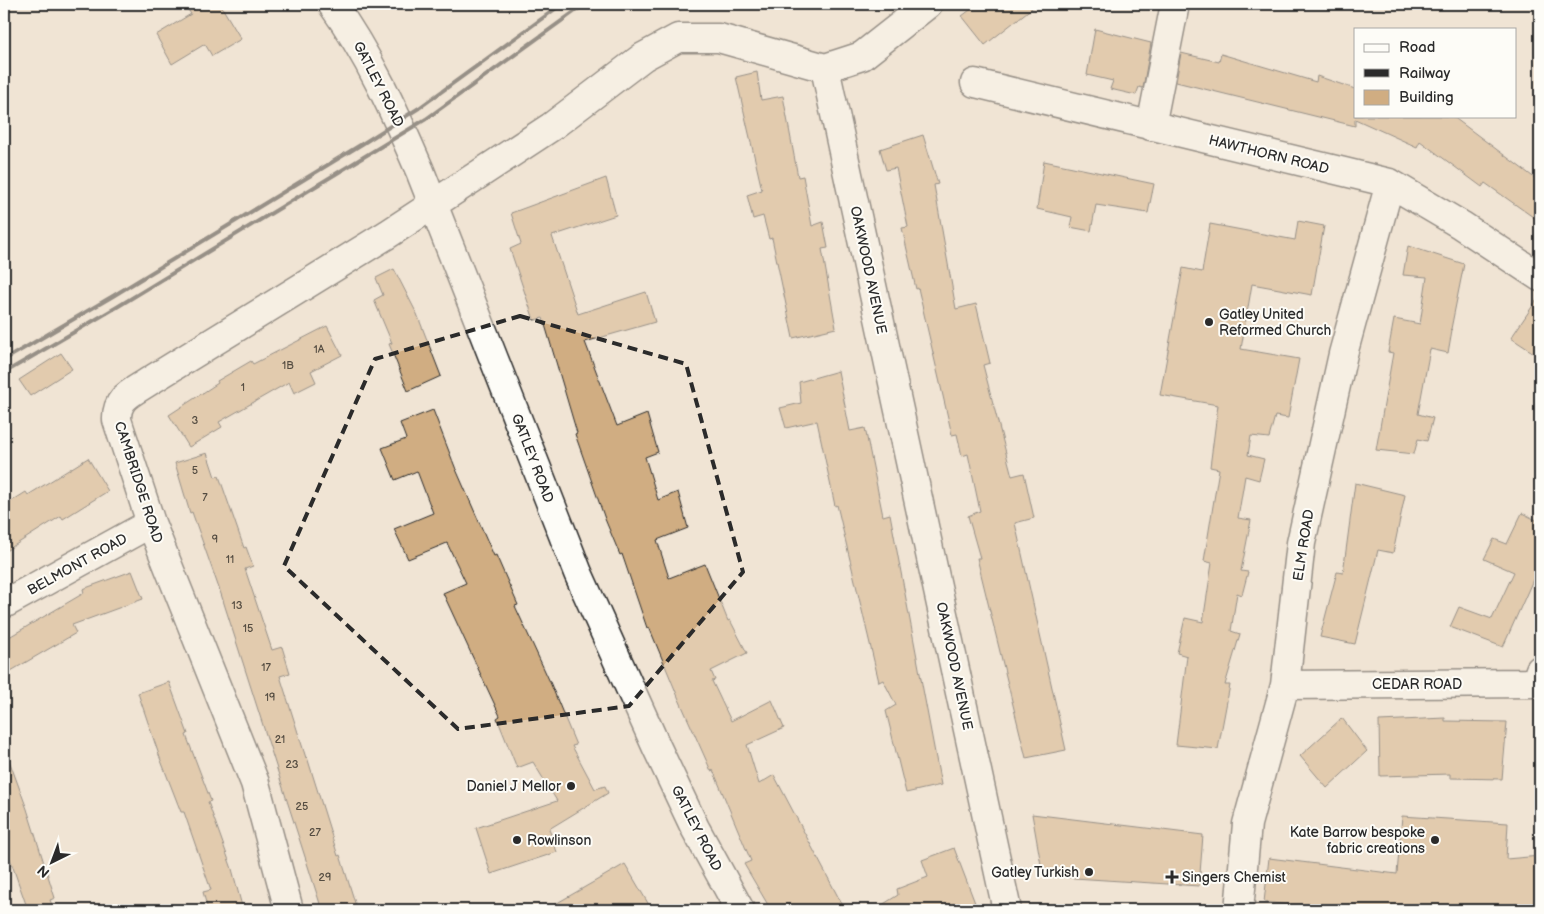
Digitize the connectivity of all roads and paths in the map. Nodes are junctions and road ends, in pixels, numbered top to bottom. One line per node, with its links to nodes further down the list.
1 (332, 4): 8 (street, GATLEY ROAD)
2 (928, 4): 4 (street)
3 (1175, 4): 6 (street)
4 (825, 68): 8 (street); 16 (street, OAKWOOD AVENUE)
5 (975, 83): 6 (street, HAWTHORN ROAD)
6 (1151, 126): 7 (street, HAWTHORN ROAD)
7 (1390, 183): 9 (street, HAWTHORN ROAD); 13 (street, ELM ROAD)
8 (433, 204): 10 (street, CAMBRIDGE ROAD); 15 (street, GATLEY ROAD)
9 (1540, 277)
10 (151, 523): 11 (street, BELMONT ROAD); 14 (street, CAMBRIDGE ROAD)
11 (4, 604)
12 (1540, 670): 13 (street, CEDAR ROAD)
13 (1285, 685): 17 (street, ELM ROAD)
14 (289, 910)
15 (740, 910)
16 (1007, 910)
17 (1239, 910)

